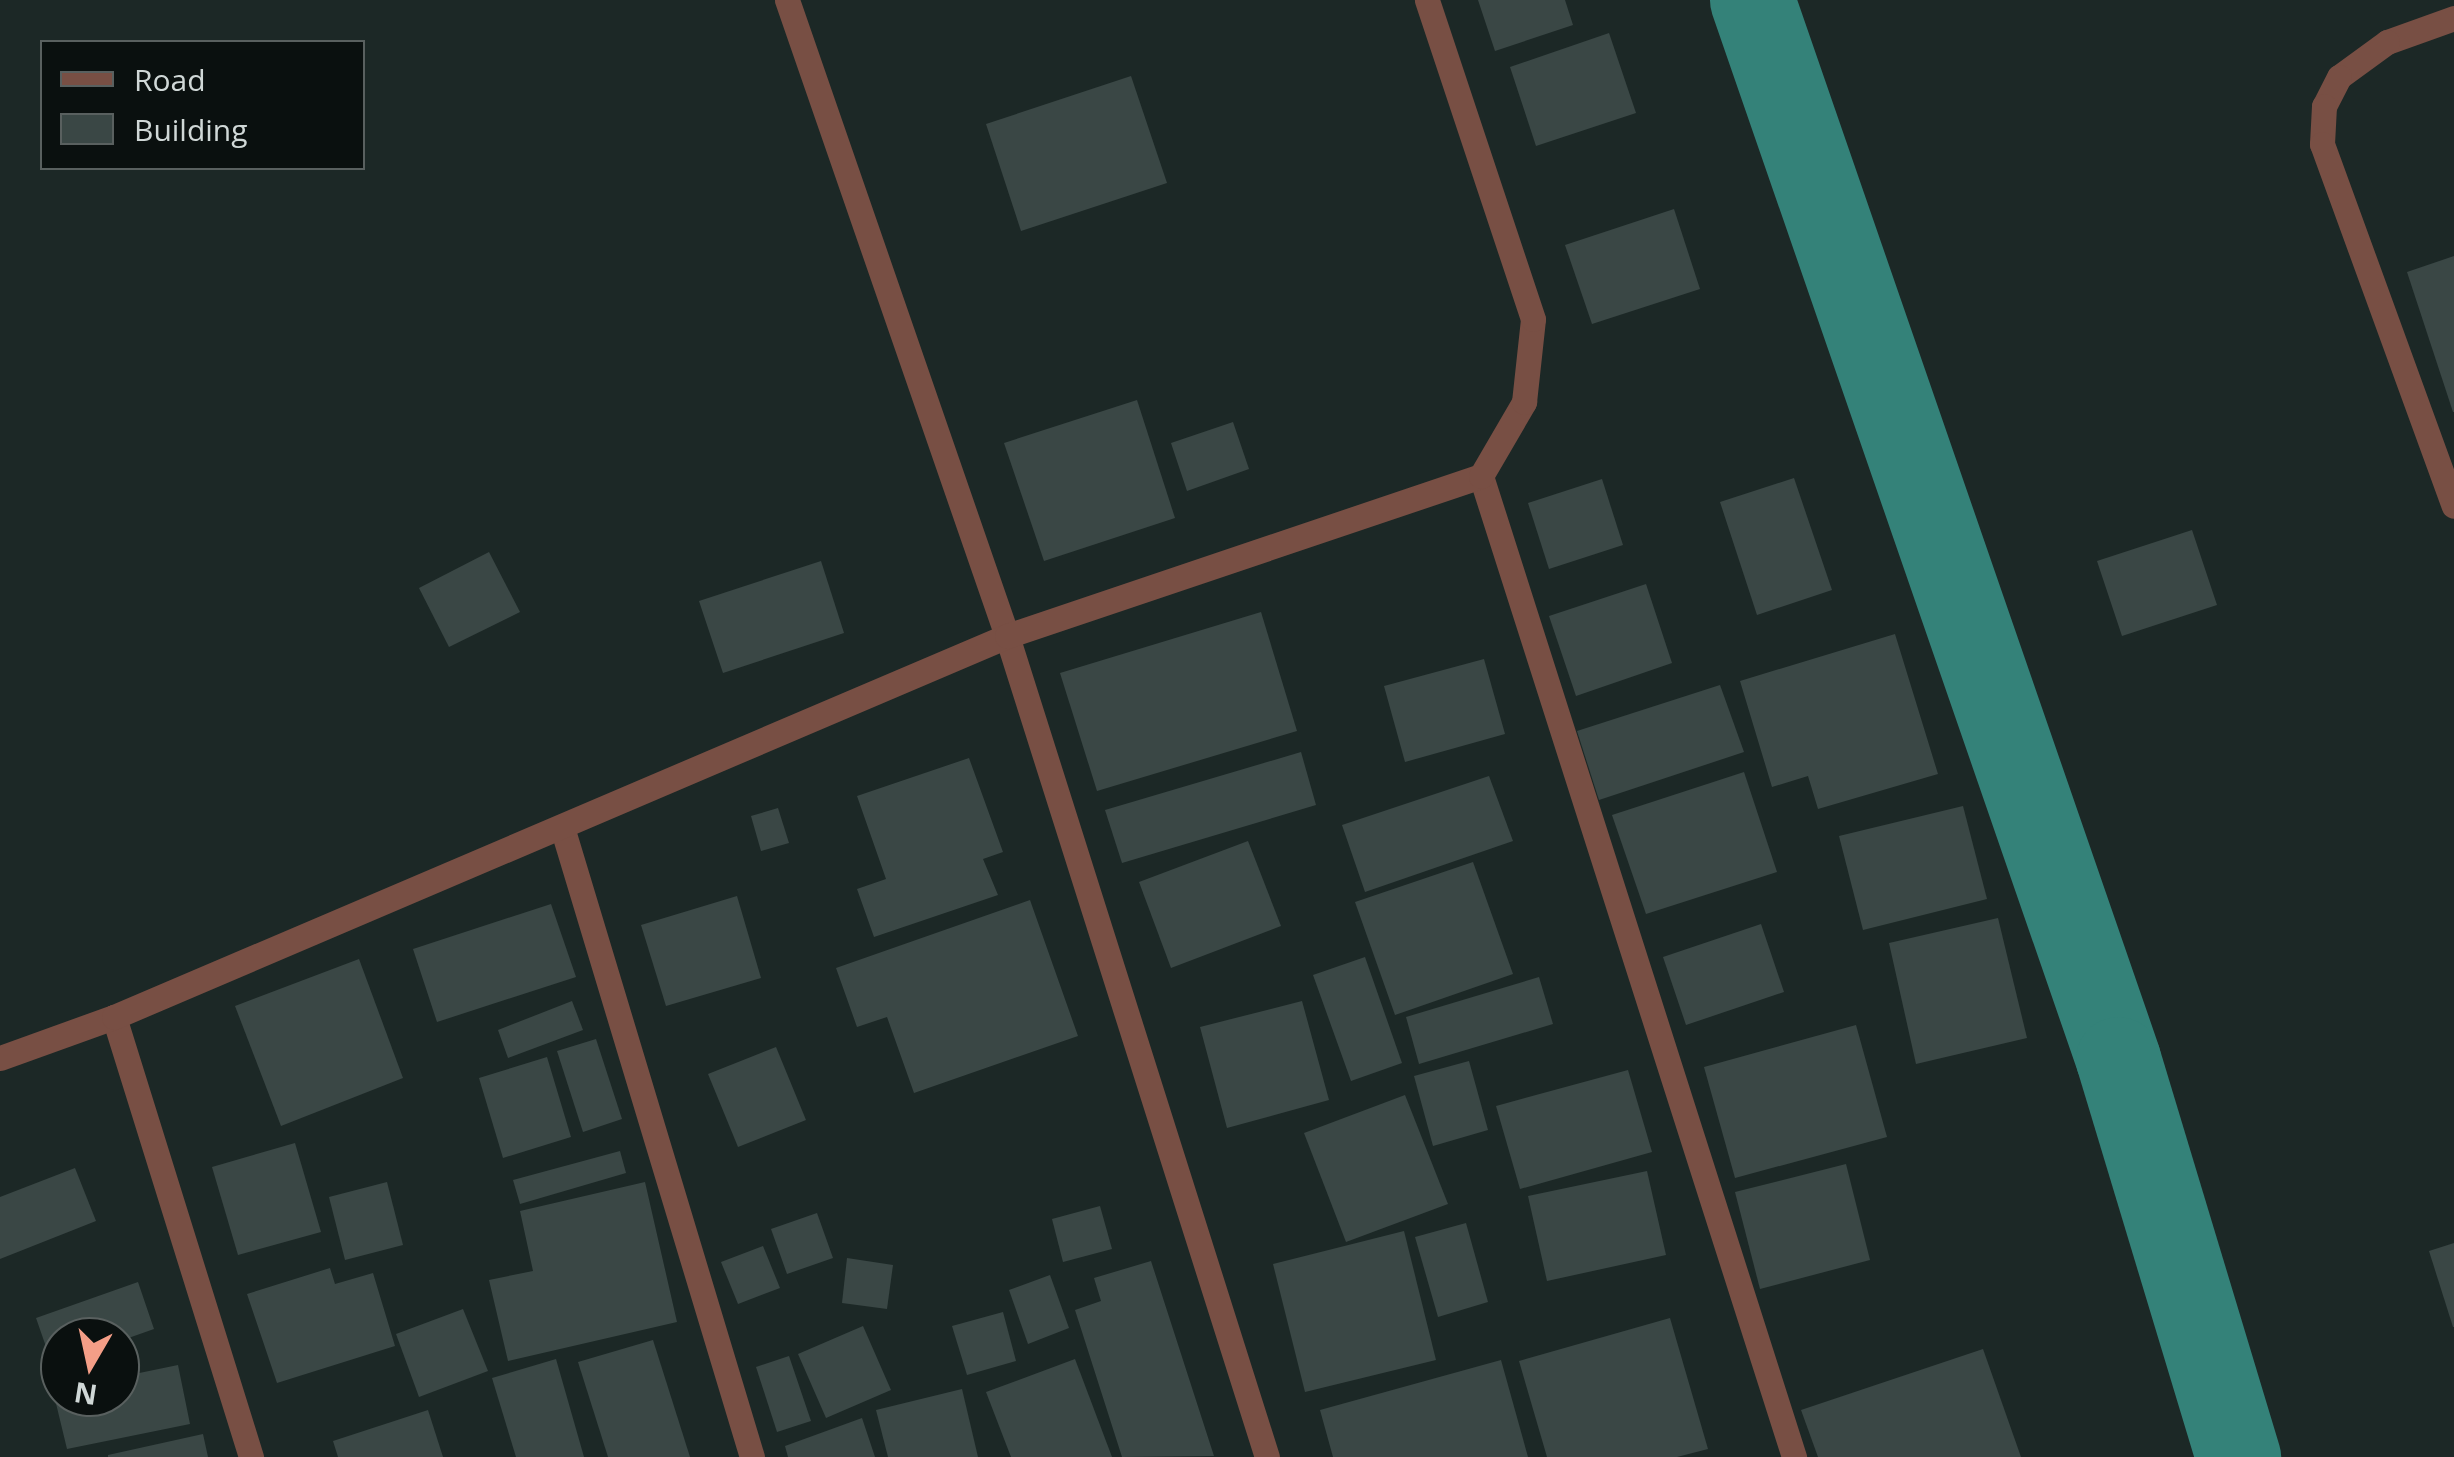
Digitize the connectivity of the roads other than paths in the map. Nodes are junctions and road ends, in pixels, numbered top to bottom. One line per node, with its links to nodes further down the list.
1 (786, 0): 6 (street)
2 (1426, 0): 4 (street)
3 (2454, 18): 5 (street)
4 (1481, 476): 6 (street); 13 (street)
5 (2454, 506)
6 (1007, 636): 7 (street); 12 (street)
7 (562, 828): 8 (street); 11 (street)
8 (114, 1017): 9 (street); 10 (street)
9 (0, 1058)
10 (252, 1457)
11 (752, 1457)
12 (1267, 1457)
13 (1794, 1457)

